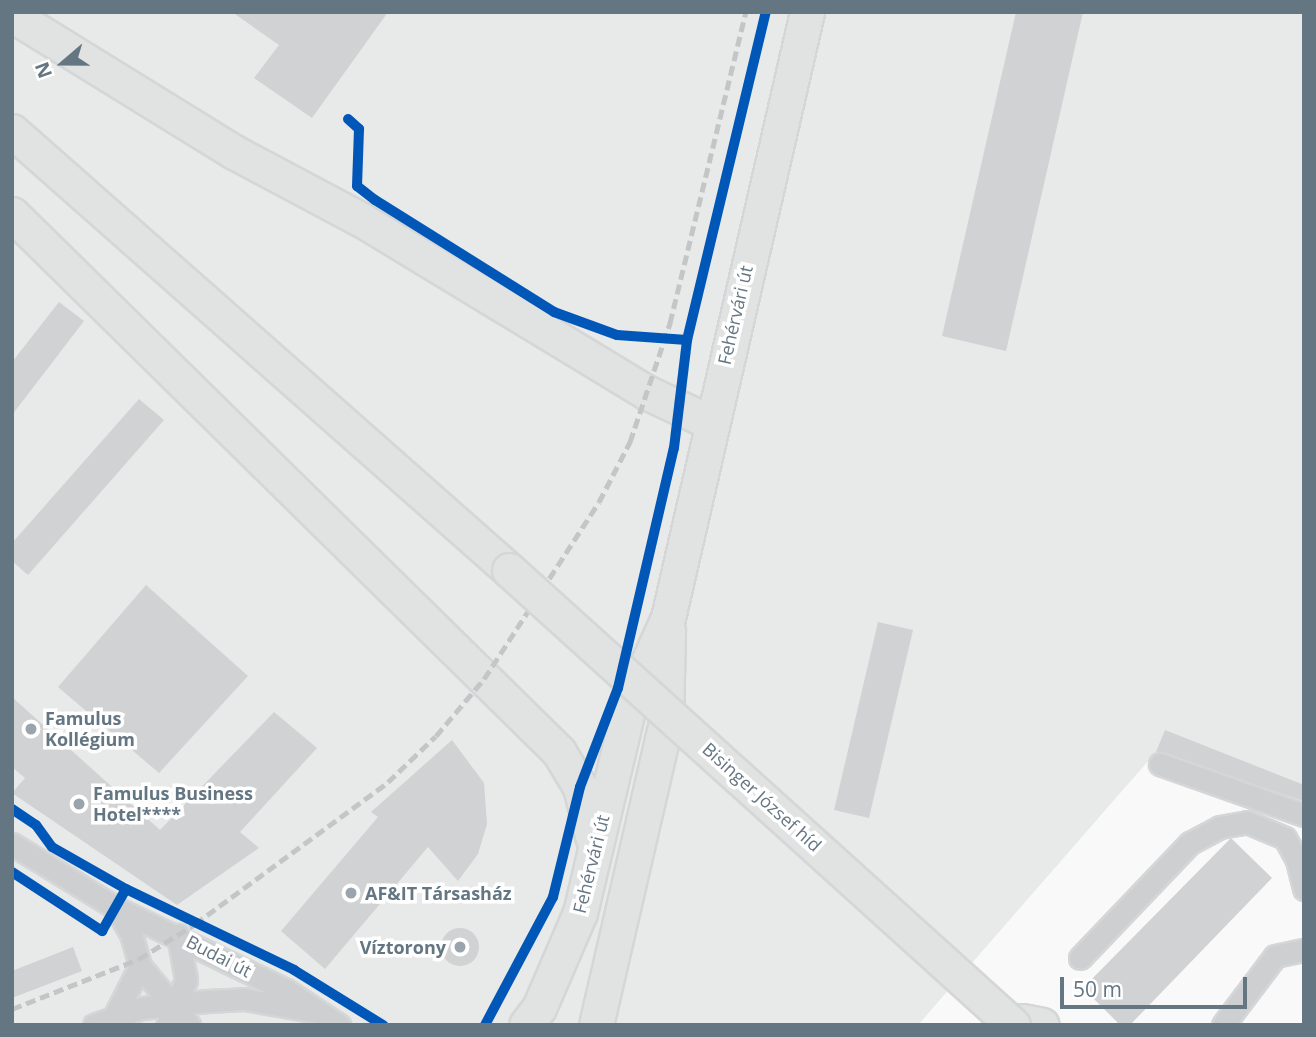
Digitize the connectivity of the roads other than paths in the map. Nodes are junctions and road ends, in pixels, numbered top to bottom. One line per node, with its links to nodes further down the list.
1 (807, 12): 5 (main road, Fehérvári út)
2 (12, 15): 5 (main road)
3 (12, 131): 26 (main road, Bisinger József híd, bridge)
4 (12, 214): 11 (main road)
5 (712, 423): 6 (main road, Fehérvári út)
6 (668, 618): 11 (main road, Fehérvári út); 24 (main road, Fehérvári út)
7 (1160, 764): 8 (street)
8 (1304, 816): 9 (street)
9 (1247, 822): 12 (street); 16 (street)
10 (12, 844): 13 (street, Budai út)
11 (594, 848): 23 (main road, Fehérvári út)
12 (1304, 889)
13 (116, 908): 14 (street, Budai út); 17 (street)
14 (178, 935): 18 (street, Budai út); 19 (street)
15 (1304, 950): 28 (street)
16 (1080, 958)
17 (139, 966): 19 (street); 20 (street)
18 (318, 1012): 19 (street, Budai út); 22 (street, Budai út)
19 (170, 1015): 20 (street, Budai út); 21 (street)
20 (103, 1022)
21 (189, 1025)
22 (339, 1025)
23 (526, 1025)
24 (596, 1025)
25 (1003, 1025): 27 (main road)
26 (1013, 1025)
27 (1042, 1025)
28 (1223, 1025)

